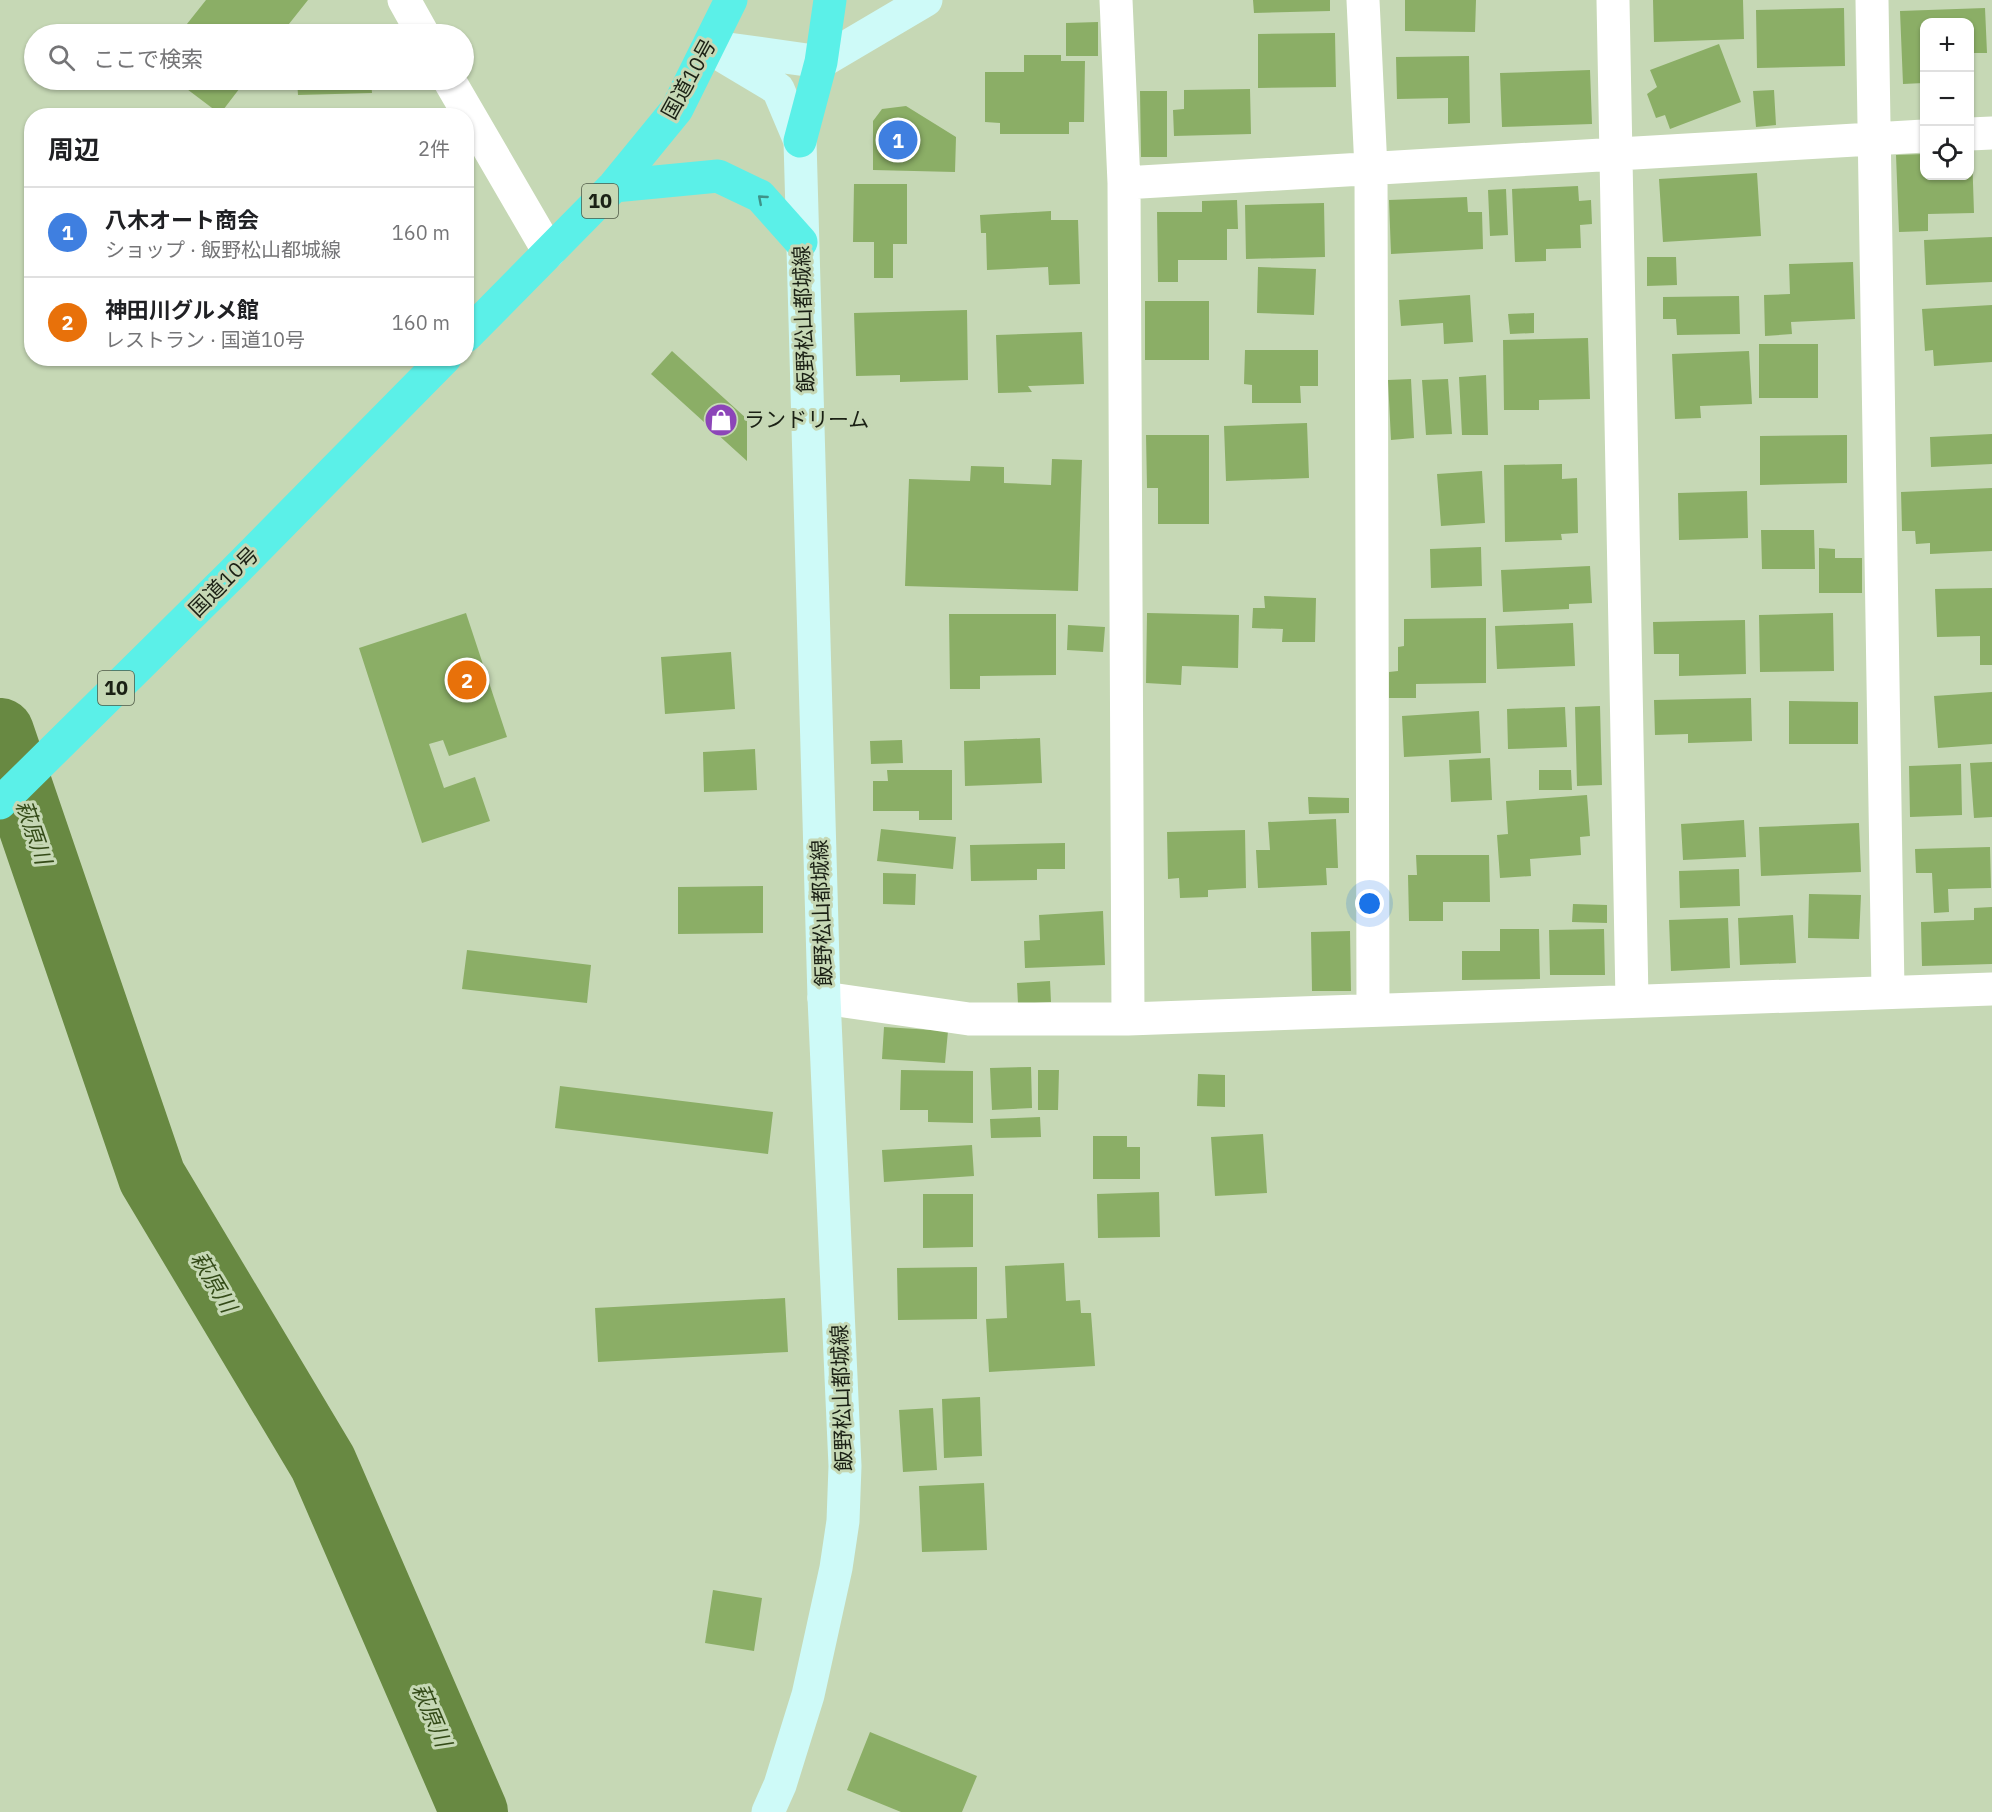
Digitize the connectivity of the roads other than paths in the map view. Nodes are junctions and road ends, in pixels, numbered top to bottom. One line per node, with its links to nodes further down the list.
1 (404, 0): 9 (street)
2 (731, 0): 10 (highway, 国道10号 / 10)
3 (830, 0): 11 (highway)
4 (926, 0): 11 (main road)
5 (1116, 0): 22 (street)
6 (1363, 0): 21 (street)
7 (1613, 0): 20 (street)
8 (1872, 0): 18 (street)
9 (417, 24)
10 (708, 46): 11 (main road); 19 (main road, 飯野松山都城線); 23 (highway, 国道10号 / 10)
11 (821, 62): 19 (highway)
12 (455, 90): 13 (street)
13 (465, 108)
14 (474, 123): 25 (street)
15 (1992, 133): 16 (street)
16 (1974, 134)
17 (1920, 136): 18 (street)
18 (1875, 139): 20 (street); 30 (street)
19 (800, 141): 24 (main road, 飯野松山都城線)
20 (1617, 155): 21 (street); 32 (street)
21 (1371, 169): 22 (street); 33 (street)
22 (1124, 183): 34 (street)
23 (614, 186): 24 (highway, one-way to 23); 25 (highway, 国道10号 / 10)
24 (801, 242): 31 (main road, 飯野松山都城線)
25 (549, 252): 26 (highway, 国道10号 / 10)
26 (474, 328)
27 (436, 366): 28 (highway, 国道10号 / 10)
28 (0, 802)
29 (1992, 989): 30 (street)
30 (1888, 991): 32 (street)
31 (825, 998): 34 (street); 35 (main road, 飯野松山都城線)
32 (1632, 1000): 33 (street)
33 (1374, 1010): 34 (street)
34 (1128, 1019)
35 (774, 1798)

